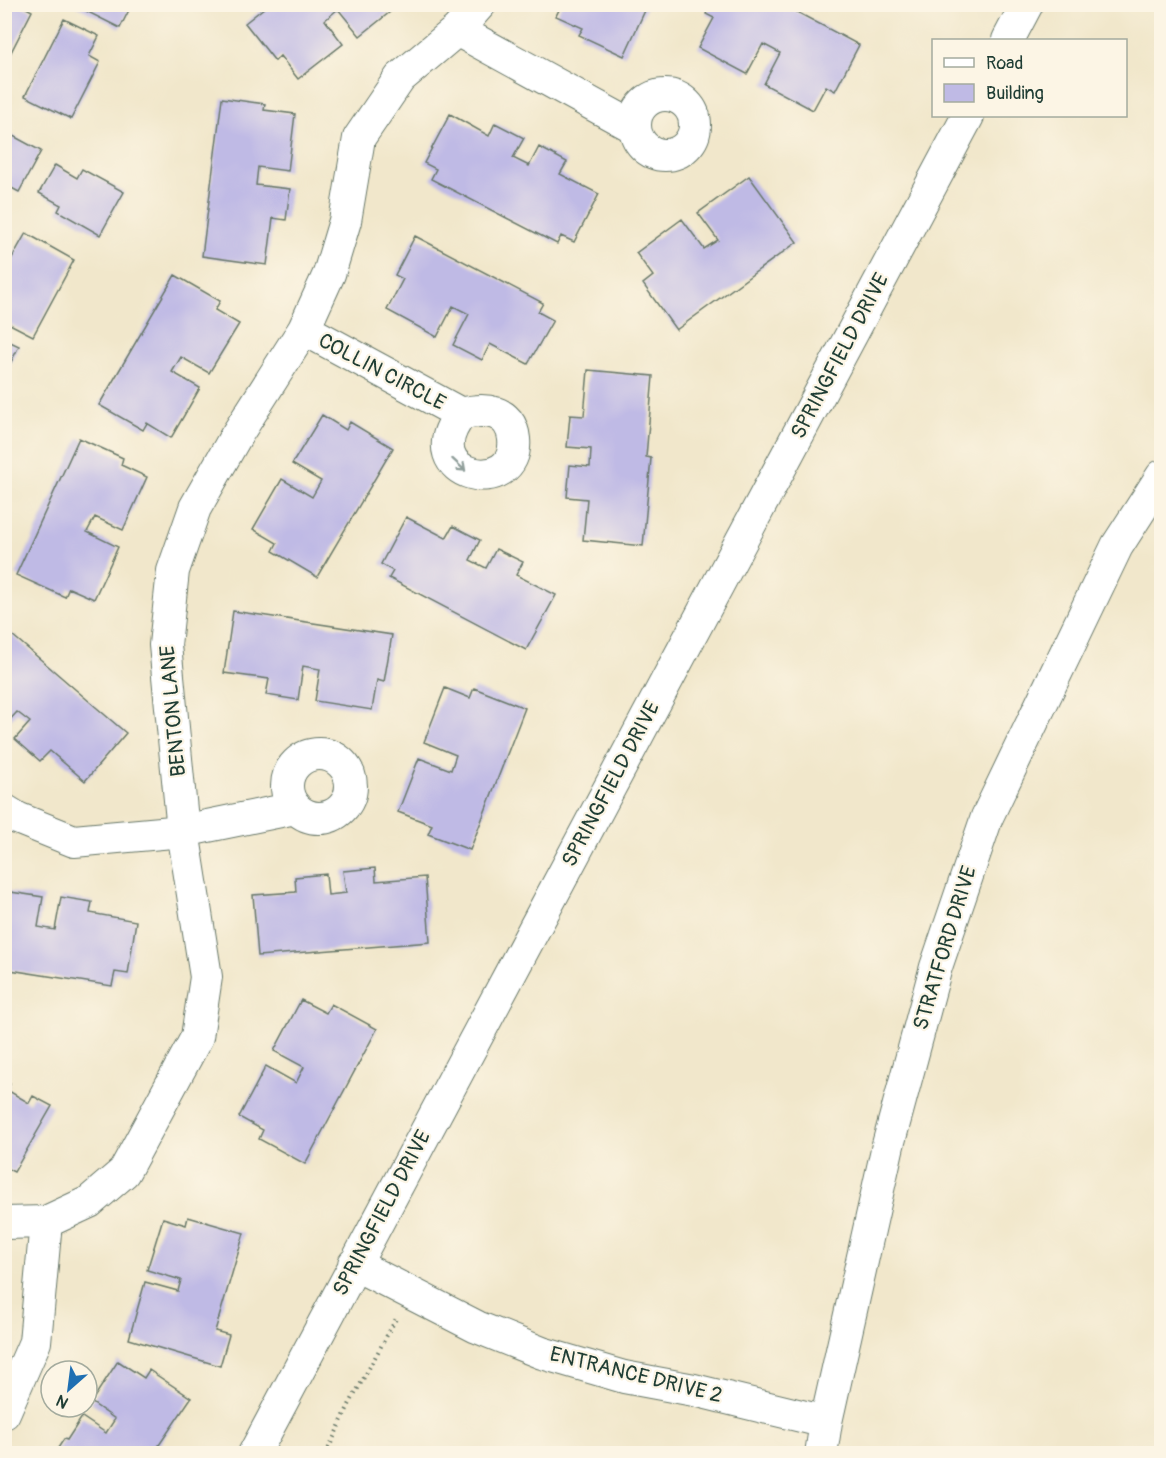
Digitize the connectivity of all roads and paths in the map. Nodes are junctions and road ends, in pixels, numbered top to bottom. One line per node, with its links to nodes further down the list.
1 (480, 4): 3 (street, BENTON LANE)
2 (1027, 4): 4 (street)
3 (457, 30): 6 (street); 7 (street, BENTON LANE)
4 (1009, 39)
5 (967, 117): 15 (street, SPRINGFIELD DRIVE)
6 (634, 127)
7 (304, 329): 8 (street, COLLIN CIRCLE); 12 (street, BENTON LANE)
8 (461, 414)
9 (1161, 476): 18 (street, STRATFORD DRIVE)
10 (295, 808): 12 (street)
11 (4, 810): 12 (street)
12 (183, 831): 13 (street, BENTON LANE)
13 (46, 1222): 14 (street, BENTON LANE); 17 (street)
14 (4, 1223)
15 (354, 1264): 16 (street, ENTRANCE DRIVE 2); 19 (street, SPRINGFIELD DRIVE)
16 (411, 1293): 18 (street, ENTRANCE DRIVE 2); 20 (path)
17 (4, 1413)
18 (826, 1422): 21 (street, STRATFORD DRIVE)
19 (254, 1454)
20 (326, 1454)
21 (821, 1454)

